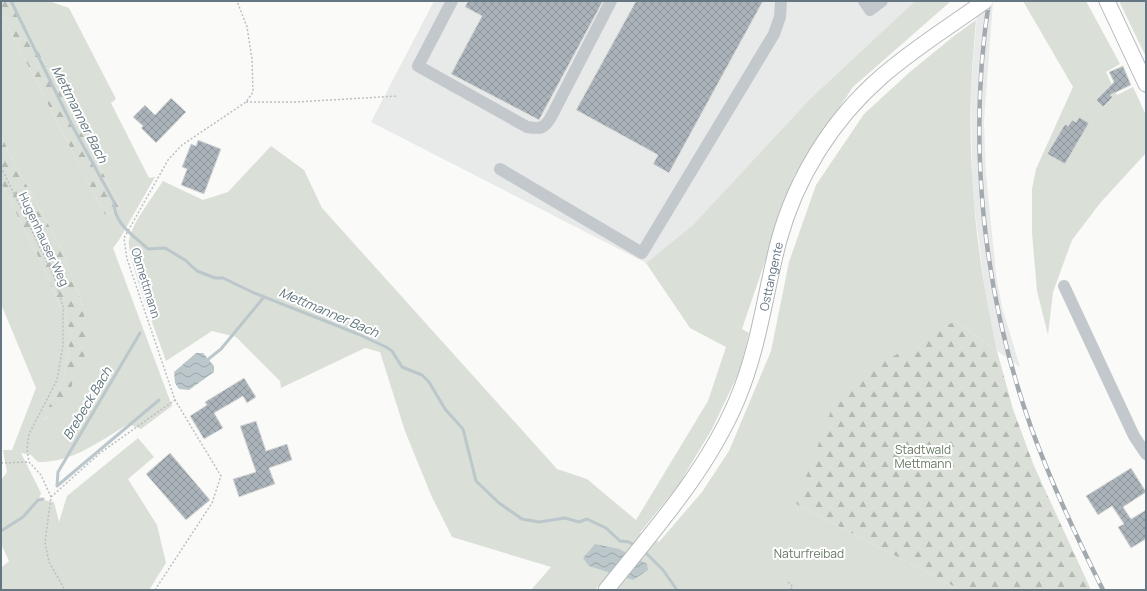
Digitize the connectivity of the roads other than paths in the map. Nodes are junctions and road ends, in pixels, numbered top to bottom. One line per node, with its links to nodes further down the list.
1 (452, 1): 2 (lane)
2 (611, 1)
3 (782, 1): 9 (lane)
4 (864, 1): 5 (lane)
5 (882, 1)
6 (985, 1): 12 (main road, Osttangente, bridge)
7 (1106, 3): 8 (main road)
8 (1146, 84)
9 (500, 169)
10 (1064, 286): 11 (lane)
11 (1146, 454)
12 (606, 590)

